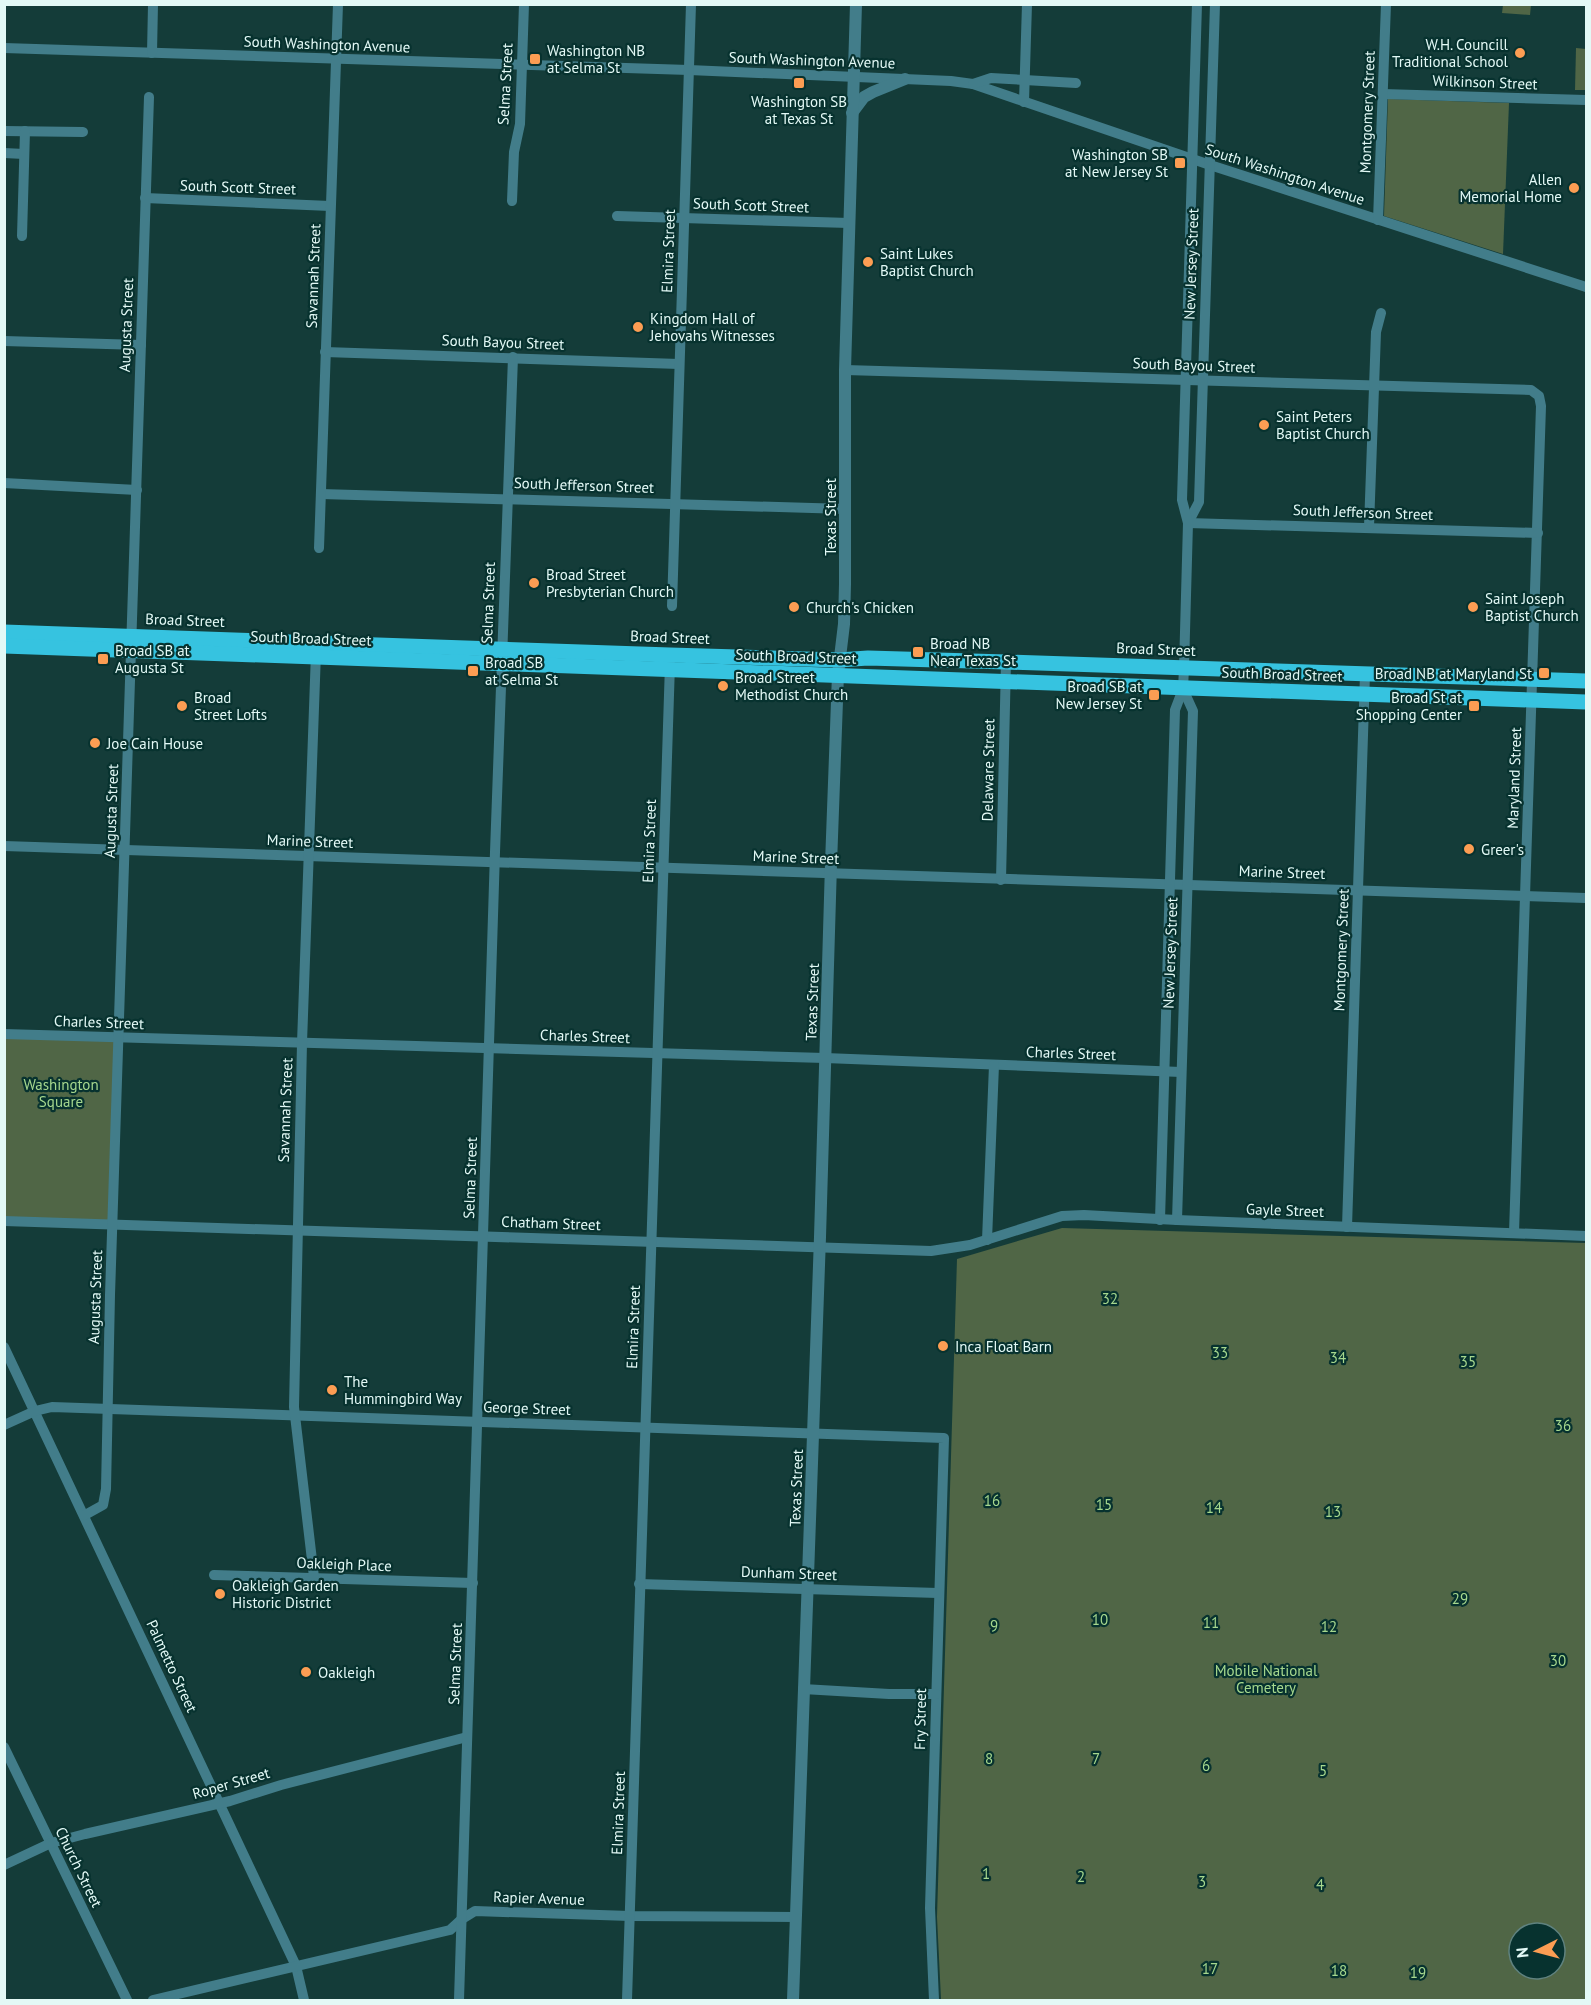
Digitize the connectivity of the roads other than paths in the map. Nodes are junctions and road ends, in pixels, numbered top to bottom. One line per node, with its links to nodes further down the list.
1 (153, 4): 11 (street)
2 (338, 4): 12 (street, Savannah Street)
3 (524, 4): 13 (street, Selma Street)
4 (692, 4): 14 (street, Elmira Street)
5 (856, 4): 15 (street, Texas Street)
6 (1027, 4): 17 (street)
7 (1197, 4): 18 (street, New Jersey Street)
8 (1215, 4): 19 (street, New Jersey Street)
9 (1386, 4): 22 (street, Montgomery Street)
10 (4, 48): 11 (street, South Washington Avenue)
11 (152, 53): 12 (street, South Washington Avenue)
12 (336, 59): 13 (street, South Washington Avenue); 36 (street, Savannah Street)
13 (522, 65): 14 (street, South Washington Avenue); 35 (street, Selma Street)
14 (689, 70): 15 (street, South Washington Avenue); 38 (street, Elmira Street)
15 (853, 77): 16 (street, South Washington Avenue); 26 (street, Texas Street)
16 (905, 79): 21 (street, South Washington Avenue); 26 (street)
17 (1026, 81): 20 (street); 21 (street); 25 (street)
18 (1195, 82): 19 (street); 32 (street, New Jersey Street)
19 (1213, 82): 33 (street, New Jersey Street)
20 (1076, 83)
21 (973, 84): 25 (street, South Washington Avenue)
22 (1383, 94): 24 (street, Wilkinson Street); 39 (street, Montgomery Street)
23 (149, 97): 34 (street, Augusta Street)
24 (1587, 100)
25 (1024, 102): 32 (street, South Washington Avenue)
26 (852, 114): 40 (street, Texas Street)
27 (4, 131): 28 (street)
28 (25, 131): 29 (street); 31 (street)
29 (82, 132)
30 (4, 153): 31 (street)
31 (24, 154): 43 (street)
32 (1192, 159): 33 (street, South Washington Avenue); 41 (street, New Jersey Street)
33 (1210, 165): 39 (street, South Washington Avenue); 42 (street, New Jersey Street)
34 (145, 198): 36 (street, South Scott Street); 47 (street, Augusta Street)
35 (512, 201)
36 (330, 206): 48 (street, Savannah Street)
37 (617, 216): 38 (street, South Scott Street)
38 (684, 218): 40 (street, South Scott Street); 50 (street, Elmira Street)
39 (1378, 220): 44 (street, South Washington Avenue)
40 (849, 223): 51 (street, Texas Street)
41 (1191, 228): 42 (street); 52 (street, New Jersey Street)
42 (1207, 228): 53 (street, New Jersey Street)
43 (21, 236)
44 (1587, 287)
45 (1381, 313): 54 (street)
46 (4, 341): 47 (street)
47 (141, 345): 57 (street, Augusta Street)
48 (325, 352): 49 (street, South Bayou Street); 58 (street, Savannah Street)
49 (513, 357): 50 (street, South Bayou Street); 59 (street, Selma Street)
50 (679, 364): 60 (street, Elmira Street)
51 (845, 370): 52 (street, South Bayou Street); 61 (street, Texas Street)
52 (1186, 380): 53 (street, South Bayou Street); 62 (street, New Jersey Street)
53 (1203, 381): 54 (street, South Bayou Street); 62 (street, New Jersey Street)
54 (1374, 385): 55 (street, South Bayou Street); 63 (street)
55 (1539, 396): 64 (street, Maryland Street)
56 (4, 483): 57 (street)
57 (137, 490): 68 (street, Augusta Street)
58 (321, 494): 59 (street, South Jefferson Street); 65 (street, Savannah Street)
59 (507, 498): 60 (street, South Jefferson Street); 71 (street, Selma Street)
60 (675, 503): 61 (street, South Jefferson Street); 66 (street, Elmira Street)
61 (846, 509): 75 (street, Texas Street)
62 (1188, 523): 63 (street, South Jefferson Street); 76 (street, New Jersey Street)
63 (1369, 527): 64 (street, South Jefferson Street)
64 (1538, 532): 78 (street, Maryland Street)
65 (319, 548)
66 (672, 606)
67 (4, 632): 68 (main road, Broad Street)
68 (132, 643): 69 (main road); 70 (main road, Broad Street); 87 (street, Augusta Street)
69 (4, 646)
70 (316, 650): 71 (main road, Broad Street); 88 (street, Savannah Street)
71 (502, 656): 72 (main road, Broad Street); 89 (street, Selma Street)
72 (670, 662): 75 (main road, Broad Street); 90 (street, Elmira Street)
73 (1006, 662): 74 (main road, Broad Street); 75 (main road, Broad Street); 80 (street, Delaware Street)
74 (1079, 665): 76 (main road, Broad Street); 81 (street)
75 (838, 667): 80 (main road, South Broad Street); 91 (street, Texas Street)
76 (1184, 668): 77 (main road, Broad Street); 82 (street, New Jersey Street)
77 (1365, 674): 78 (main road, Broad Street); 83 (street, Montgomery Street)
78 (1533, 679): 79 (main road, Broad Street); 84 (street, Maryland Street)
79 (1587, 681)
80 (1005, 683): 81 (main road, South Broad Street); 92 (street, Delaware Street)
81 (1078, 685): 82 (main road, South Broad Street)
82 (1183, 689): 83 (main road, South Broad Street); 93 (street, New Jersey Street); 94 (street, New Jersey Street)
83 (1364, 694): 84 (main road, South Broad Street); 95 (street, Montgomery Street)
84 (1532, 700): 85 (main road, South Broad Street); 96 (street, Maryland Street)
85 (1587, 702)
86 (4, 846): 87 (street, Marine Street)
87 (125, 850): 88 (street, Marine Street); 99 (street, Augusta Street)
88 (309, 856): 89 (street, Marine Street); 100 (street, Savannah Street)
89 (495, 862): 90 (street, Marine Street); 101 (street, Selma Street)
90 (663, 868): 91 (street, Marine Street); 102 (street, Elmira Street)
91 (830, 874): 92 (street, Marine Street); 103 (street, Texas Street)
92 (1000, 880): 93 (street, Marine Street)
93 (1168, 883): 94 (street, Marine Street); 105 (street, New Jersey Street)
94 (1187, 884): 95 (street, Marine Street); 106 (street, New Jersey Street)
95 (1358, 889): 96 (street, Marine Street); 111 (street, Montgomery Street)
96 (1524, 895): 97 (street, Marine Street); 113 (street, Maryland Street)
97 (1587, 897)
98 (4, 1034): 99 (street, Charles Street)
99 (119, 1038): 100 (street, Charles Street); 110 (street, Augusta Street)
100 (302, 1043): 101 (street, Charles Street); 112 (street, Savannah Street)
101 (489, 1048): 102 (street, Charles Street); 114 (street, Selma Street)
102 (657, 1053): 103 (street, Charles Street); 117 (street, Elmira Street)
103 (825, 1058): 104 (street, Charles Street); 118 (street, Texas Street)
104 (994, 1065): 105 (street, Charles Street); 116 (street)
105 (1165, 1071): 106 (street, Charles Street); 107 (street, New Jersey Street)
106 (1181, 1072): 108 (street, New Jersey Street)
107 (1160, 1220): 108 (street, Gayle Street); 116 (street, Gayle Street)
108 (1177, 1220): 111 (street, Gayle Street)
109 (4, 1221): 110 (street, Chatham Street)
110 (112, 1224): 112 (street, Chatham Street); 120 (street, Augusta Street)
111 (1347, 1227): 113 (street, Gayle Street)
112 (297, 1230): 114 (street, Chatham Street); 122 (street, Savannah Street)
113 (1514, 1233): 115 (street, Gayle Street)
114 (483, 1235): 117 (street, Chatham Street); 123 (street, Selma Street)
115 (1587, 1236)
116 (987, 1240): 118 (street, Chatham Street)
117 (651, 1242): 118 (street, Chatham Street); 125 (street, Elmira Street)
118 (820, 1248): 126 (street, Texas Street)
119 (4, 1347): 121 (street, Palmetto Street)
120 (108, 1409): 121 (street, George Street); 122 (street, George Street); 128 (street, Augusta Street)
121 (35, 1411): 124 (street, George Street); 128 (street, Palmetto Street)
122 (294, 1416): 123 (street, George Street); 130 (street, Savannah Street)
123 (478, 1422): 125 (street, George Street); 131 (street, Selma Street)
124 (4, 1425)
125 (645, 1427): 126 (street, George Street); 132 (street, Elmira Street)
126 (813, 1433): 127 (street, George Street); 133 (street, Texas Street)
127 (944, 1438): 134 (street, Fry Street)
128 (85, 1515): 139 (street, Palmetto Street)
129 (214, 1575): 130 (street, Oakleigh Place)
130 (314, 1577): 131 (street, Oakleigh Place)
131 (473, 1583): 137 (street, Selma Street)
132 (639, 1584): 133 (street, Dunham Street); 142 (street, Elmira Street)
133 (807, 1589): 134 (street, Dunham Street); 135 (street, Texas Street)
134 (938, 1593): 136 (street, Fry Street)
135 (804, 1689): 136 (street); 143 (street, Texas Street)
136 (936, 1694): 152 (street, Fry Street)
137 (467, 1737): 139 (street, Roper Street); 144 (street, Selma Street)
138 (4, 1747): 140 (street, Church Street)
139 (220, 1803): 140 (street, Roper Street); 145 (street, Palmetto Street)
140 (51, 1843): 141 (street, Roper Street); 146 (street, Church Street)
141 (4, 1865)
142 (630, 1916): 143 (street, Rapier Avenue); 144 (street, Rapier Avenue); 150 (street, Elmira Street)
143 (796, 1917): 151 (street, Texas Street)
144 (462, 1919): 145 (street, Rapier Avenue); 149 (street, Selma Street)
145 (296, 1966): 147 (street, Rapier Avenue); 148 (street, Palmetto Street)
146 (127, 2001)
147 (153, 2001)
148 (304, 2001)
149 (459, 2001)
150 (627, 2001)
151 (793, 2001)
152 (934, 2001)

